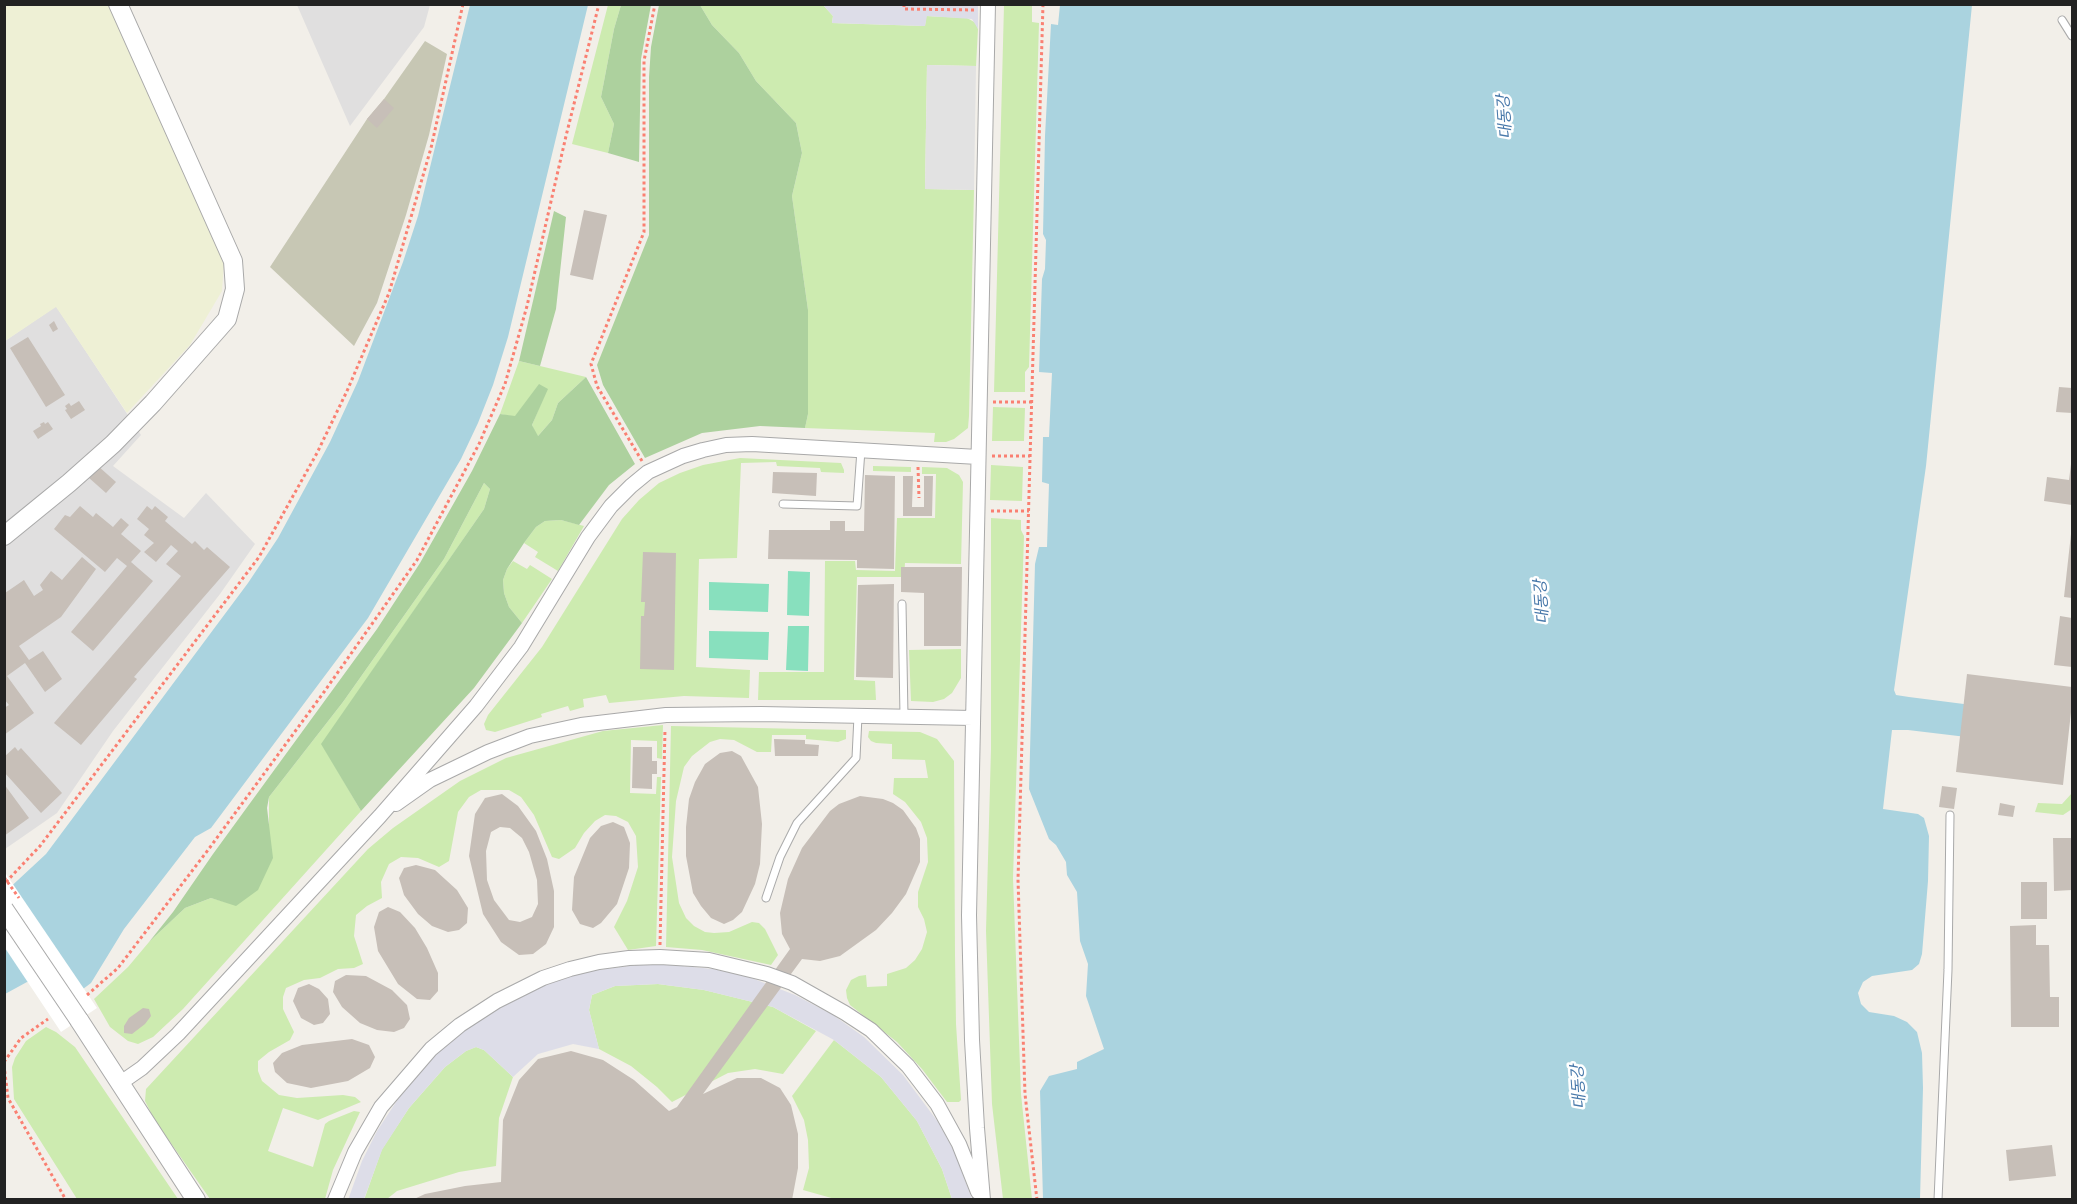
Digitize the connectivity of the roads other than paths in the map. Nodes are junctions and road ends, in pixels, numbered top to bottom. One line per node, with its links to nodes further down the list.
1 (118, 4): 8 (street)
2 (988, 7): 6 (street)
3 (2062, 20): 4 (lane)
4 (2073, 36)
5 (861, 450): 6 (street); 7 (lane); 14 (street)
6 (978, 457): 12 (street)
7 (783, 504)
8 (4, 536)
9 (902, 604): 11 (lane)
10 (858, 716): 11 (street); 14 (street); 15 (lane)
11 (904, 716): 12 (street)
12 (973, 717): 20 (street)
13 (1950, 815): 21 (lane)
14 (380, 816): 17 (street)
15 (766, 898)
16 (4, 909): 17 (street, bridge)
17 (119, 1084): 18 (street)
18 (196, 1200)
19 (335, 1200): 20 (street)
20 (982, 1200)
21 (1938, 1200)

